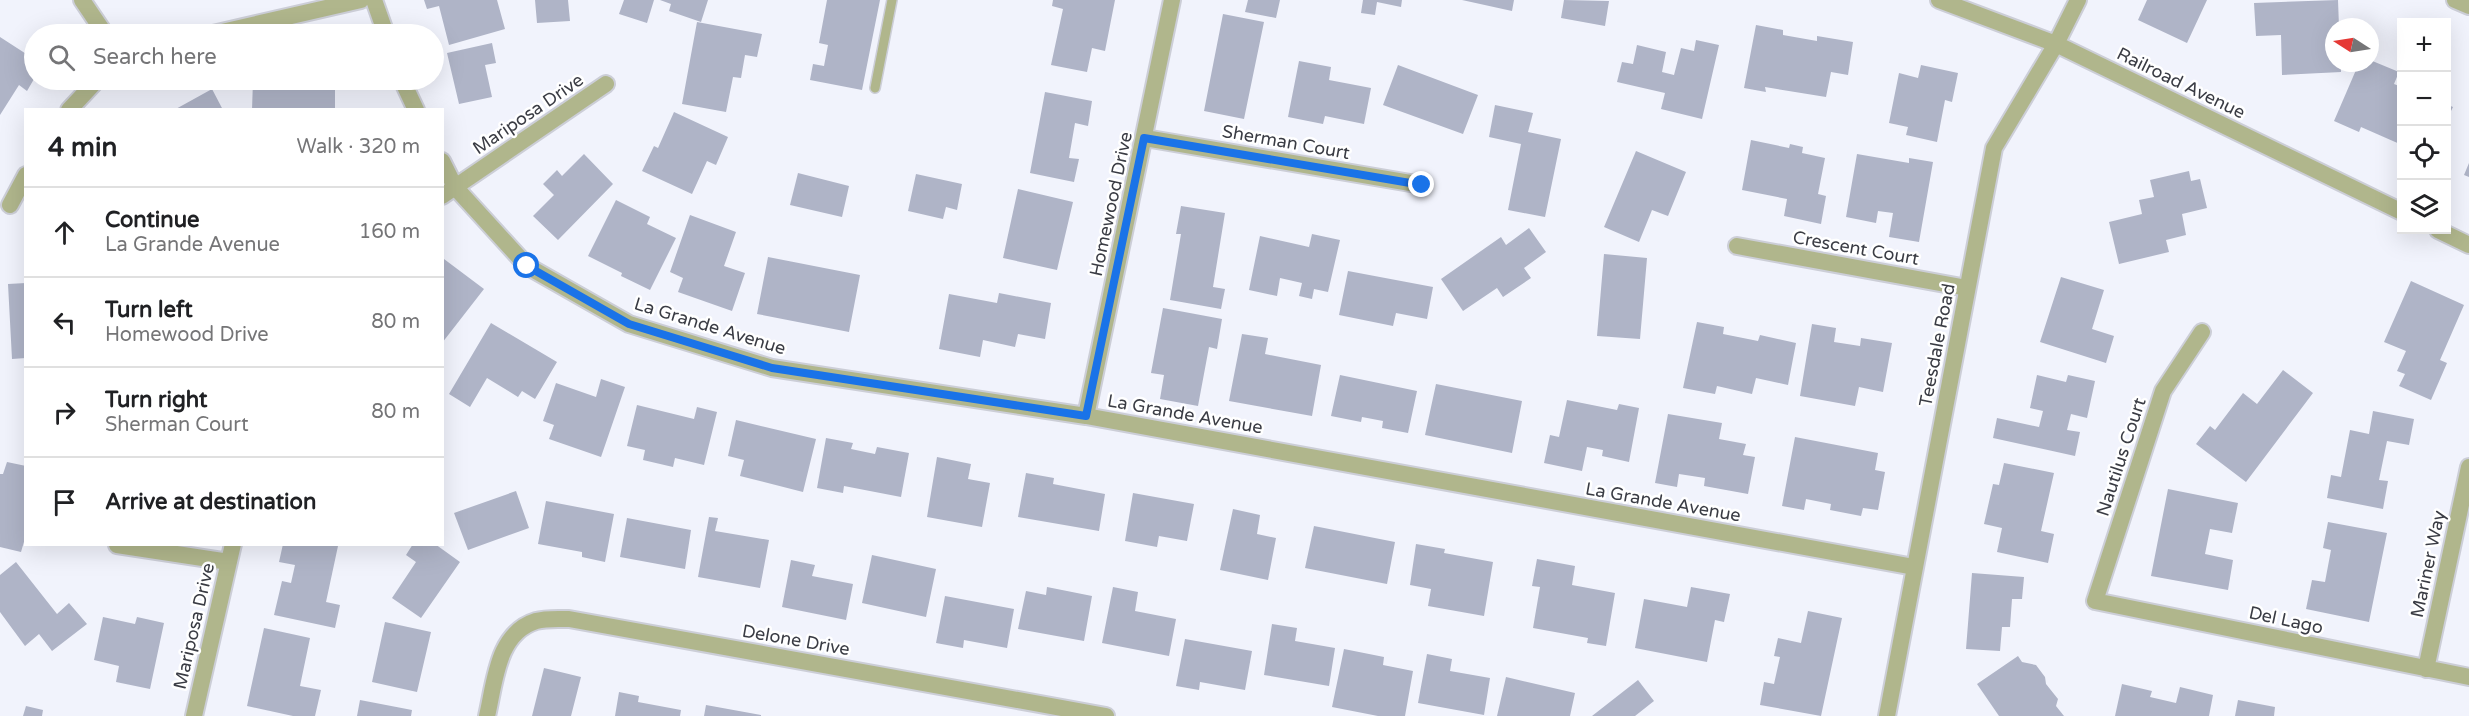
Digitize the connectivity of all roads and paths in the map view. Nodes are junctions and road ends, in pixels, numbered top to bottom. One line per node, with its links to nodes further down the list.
1 (82, 0): 10 (street)
2 (361, 0): 11 (street)
3 (374, 0): 12 (street)
4 (892, 0): 15 (lane)
5 (1172, 0): 20 (street, Homewood Drive)
6 (1939, 0): 13 (street, Railroad Avenue)
7 (2078, 0): 13 (street, Teesdale Road)
8 (2456, 0): 9 (street)
9 (2469, 6)
10 (98, 24)
11 (257, 24)
12 (382, 24)
13 (2056, 44): 26 (street, Railroad Avenue); 30 (street, Teesdale Road)
14 (606, 84): 24 (street, Mariposa Drive)
15 (875, 88)
16 (88, 90): 18 (street)
17 (407, 90): 19 (street)
18 (71, 108)
19 (415, 108)
20 (1144, 138): 23 (street, Sherman Court); 32 (street, Homewood Drive)
21 (444, 170): 24 (street, La Grande Avenue)
22 (24, 180): 25 (street)
23 (1422, 185)
24 (449, 191): 32 (street, La Grande Avenue)
25 (10, 205)
26 (2397, 210)
27 (2446, 234): 28 (street)
28 (2469, 245)
29 (1737, 246): 30 (street, Crescent Court)
30 (1967, 288): 37 (street, Teesdale Road)
31 (2202, 332): 38 (street, Nautilus Court)
32 (1086, 416): 37 (street, La Grande Avenue)
33 (2469, 467): 39 (street, Mariner Way)
34 (124, 546): 36 (street)
35 (233, 546): 36 (street, Mariposa Drive)
36 (229, 562): 41 (street, Mariposa Drive)
37 (1914, 567): 44 (street, Teesdale Road)
38 (2095, 601): 39 (street, Del Lago)
39 (2426, 669): 40 (street, Del Lago)
40 (2469, 677)
41 (194, 716)
42 (487, 716): 43 (street, Delone Drive)
43 (1106, 716)
44 (1887, 716)

